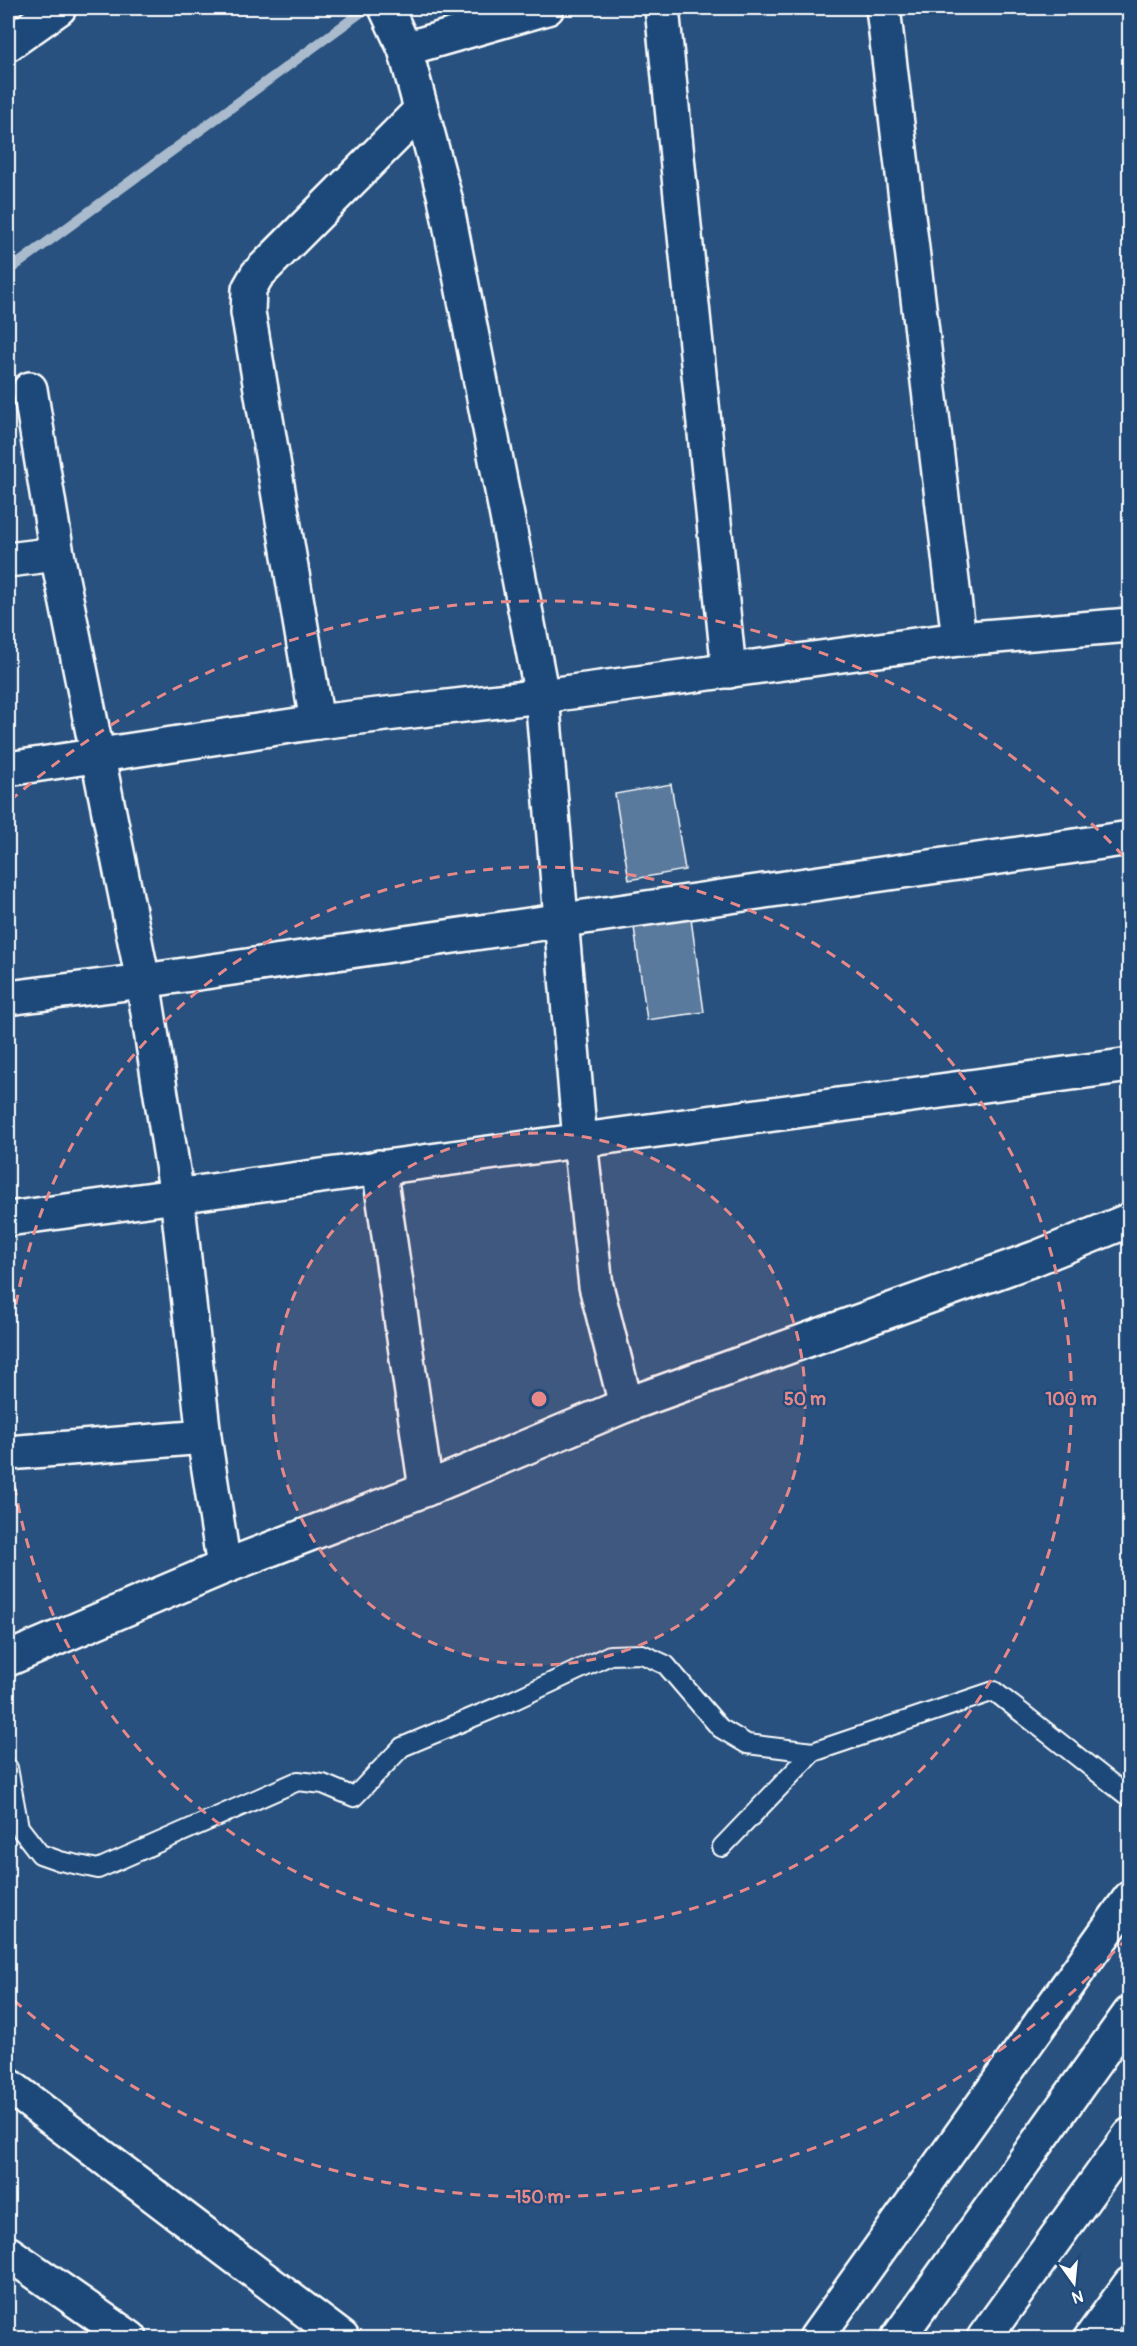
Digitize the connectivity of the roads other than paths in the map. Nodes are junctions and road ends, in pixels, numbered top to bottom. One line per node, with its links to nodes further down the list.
1 (59, 8): 6 (main road)
2 (386, 8): 7 (main road)
3 (547, 8): 7 (main road)
4 (662, 8): 14 (main road)
5 (883, 8): 13 (main road)
6 (8, 44)
7 (405, 49): 8 (main road)
8 (421, 110): 15 (main road); 16 (main road)
9 (30, 389): 10 (main road)
10 (57, 554): 11 (main road); 17 (main road)
11 (8, 560)
12 (1130, 625): 13 (main road)
13 (959, 639): 14 (main road)
14 (729, 671): 15 (main road)
15 (542, 696): 16 (main road); 20 (main road)
16 (317, 722): 17 (main road)
17 (99, 755): 18 (main road); 21 (main road)
18 (8, 769)
19 (1130, 838): 20 (main road)
20 (562, 922): 21 (main road); 24 (main road)
21 (143, 981): 22 (main road); 26 (main road)
22 (8, 998)
23 (1130, 1065): 24 (main road)
24 (580, 1141): 25 (main road); 29 (main road)
25 (380, 1167): 26 (main road); 32 (main road)
26 (177, 1196): 27 (main road); 30 (main road)
27 (8, 1219)
28 (1130, 1220): 29 (main road)
29 (626, 1405): 32 (main road)
30 (204, 1437): 31 (main road); 33 (main road)
31 (8, 1453)
32 (426, 1489): 33 (main road)
33 (224, 1567): 34 (main road)
34 (8, 1659)
35 (813, 1752): 36 (lane); 37 (lane); 38 (lane)
36 (8, 1768)
37 (1130, 1798)
38 (722, 1847)
39 (1130, 1898): 47 (main road)
40 (1130, 2013): 48 (main road)
41 (8, 2085): 46 (main road)
42 (1130, 2135): 49 (main road)
43 (8, 2253): 45 (main road)
44 (1130, 2284): 50 (main road)
45 (130, 2338)
46 (342, 2338)
47 (816, 2338)
48 (898, 2338)
49 (984, 2338)
50 (1091, 2338)

